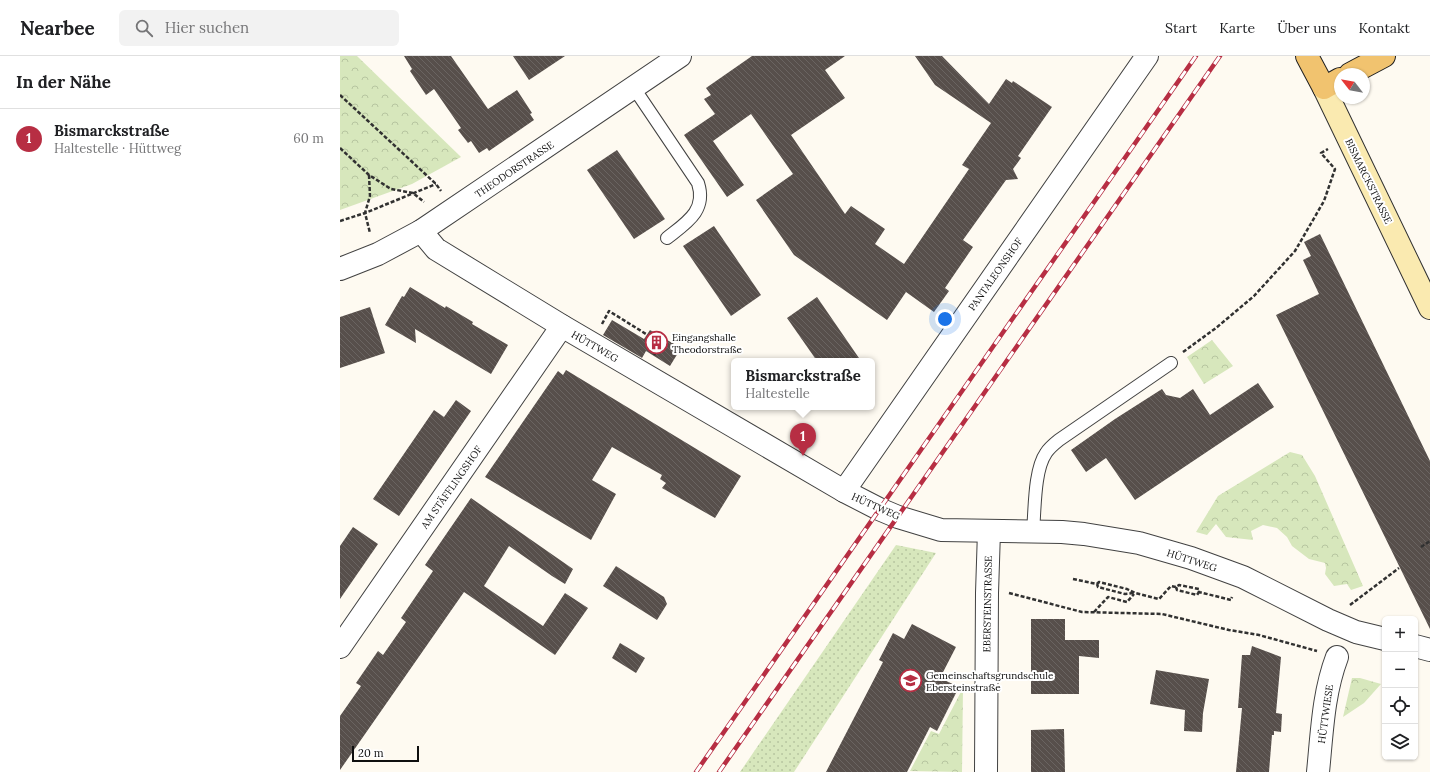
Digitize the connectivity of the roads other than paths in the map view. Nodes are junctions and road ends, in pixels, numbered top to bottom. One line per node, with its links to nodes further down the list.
1 (680, 56): 7 (street, THEODORSTRASSE)
2 (1147, 56): 14 (street, PANTALEONSHOF)
3 (1307, 56): 6 (main road, BISMARCKSTRASSE)
4 (1384, 56): 5 (main road)
5 (1361, 68)
6 (1332, 84): 11 (main road, BISMARCKSTRASSE)
7 (634, 88): 8 (street, THEODORSTRASSE); 9 (lane)
8 (421, 231): 10 (street, THEODORSTRASSE); 12 (street, HÜTTWEG)
9 (667, 238)
10 (340, 269)
11 (1429, 302)
12 (562, 326): 14 (street, HÜTTWEG); 19 (street, AM STÄFFLINGSHOF)
13 (1171, 364): 16 (lane)
14 (844, 492): 15 (street, HÜTTWEG)
15 (989, 531): 16 (street, HÜTTWEG); 22 (street, EBERSTEINSTRASSE)
16 (1033, 531): 17 (street, HÜTTWEG)
17 (1382, 638)
18 (1418, 647): 20 (street)
19 (340, 648)
20 (1430, 650)
21 (1337, 657): 23 (street, HÜTTWIESE)
22 (986, 772)
23 (1318, 772)

